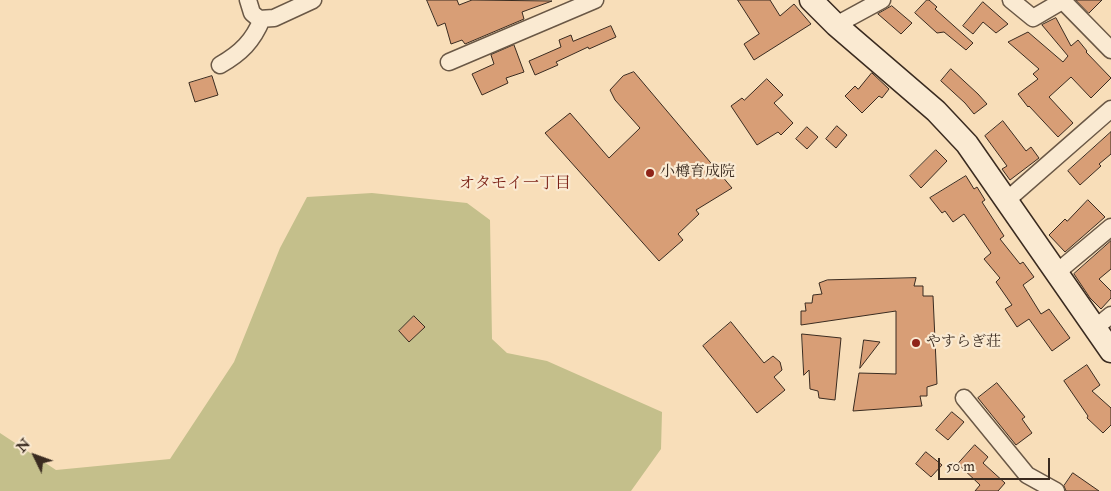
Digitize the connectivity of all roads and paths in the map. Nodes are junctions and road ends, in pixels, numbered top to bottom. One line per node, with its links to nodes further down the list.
1 (248, 0): 8 (street)
2 (313, 0): 8 (street)
3 (594, 0): 11 (street)
4 (811, 0): 9 (street)
5 (882, 0): 9 (street)
6 (1011, 0): 7 (street)
7 (1062, 0): 10 (street)
8 (262, 19): 12 (street)
9 (836, 25): 14 (street)
10 (1111, 50)
11 (449, 62)
12 (220, 65)
13 (1111, 108): 14 (street)
14 (1007, 200): 16 (street)
15 (1111, 227): 16 (street)
16 (1056, 273): 17 (street)
17 (1103, 322): 18 (street)
18 (1111, 351)
19 (964, 398): 20 (street)
20 (1056, 491)

